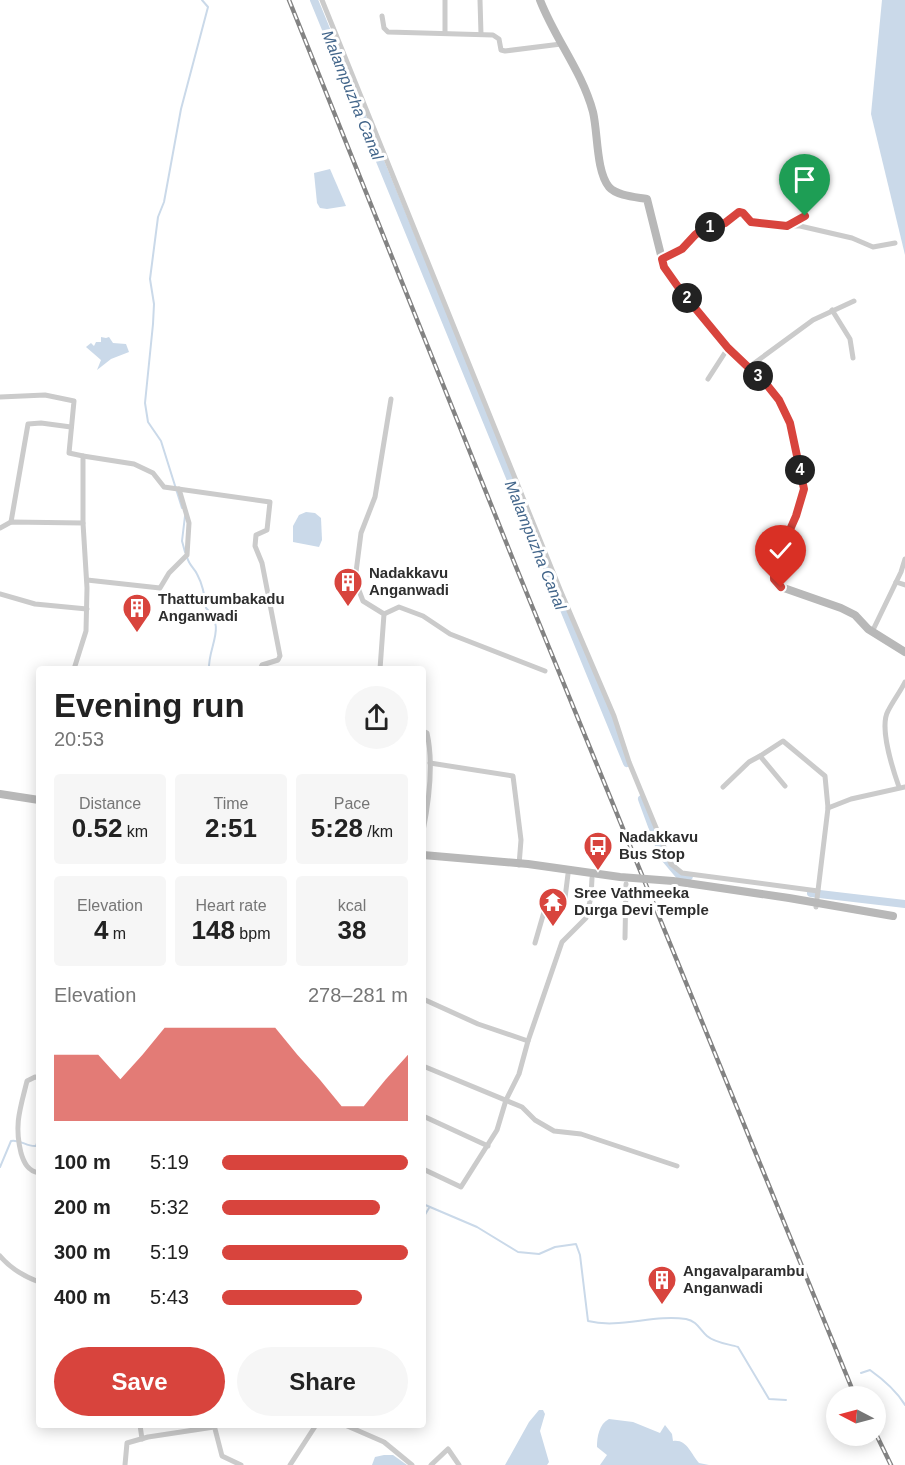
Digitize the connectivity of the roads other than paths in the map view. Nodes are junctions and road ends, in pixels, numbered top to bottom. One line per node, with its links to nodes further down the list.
1 (322, 0): 54 (street)
2 (445, 0): 6 (street)
3 (480, 0): 7 (street)
4 (540, 0): 8 (street)
5 (382, 16): 6 (street)
6 (445, 33): 7 (street)
7 (481, 34): 8 (street)
8 (561, 44): 12 (street)
9 (804, 184): 10 (street)
10 (787, 226): 11 (street); 12 (street)
11 (895, 243)
12 (662, 259): 15 (street)
13 (854, 301): 14 (street)
14 (832, 310): 16 (street); 17 (street)
15 (728, 348): 17 (street); 18 (street)
16 (853, 358)
17 (749, 368): 34 (street)
18 (708, 379)
19 (0, 397): 21 (street)
20 (391, 399): 33 (street)
21 (71, 428): 22 (street); 24 (street)
22 (83, 456): 23 (street); 25 (street)
23 (179, 489): 28 (street); 37 (street)
24 (11, 522): 25 (street); 26 (street)
25 (83, 523): 28 (street)
26 (0, 528)
27 (905, 559): 29 (street)
28 (87, 580): 32 (street)
29 (896, 582): 30 (street); 34 (street)
30 (905, 585)
31 (0, 594): 32 (street)
32 (87, 609): 36 (street)
33 (384, 614): 38 (street); 39 (street)
34 (872, 632): 35 (street)
35 (905, 652)
36 (75, 666)
37 (262, 666)
38 (380, 666)
39 (545, 670)
40 (905, 682): 46 (street)
41 (426, 732): 43 (street)
42 (760, 756): 44 (street); 45 (street); 50 (street)
43 (430, 763): 49 (street); 52 (street)
44 (785, 786)
45 (723, 787)
46 (902, 787): 50 (street)
47 (0, 794): 48 (street)
48 (36, 800)
49 (426, 802)
50 (828, 808): 57 (street)
51 (426, 855): 60 (street, bridge)
52 (519, 866)
53 (568, 874): 62 (street)
54 (696, 875): 57 (street); 58 (street, bridge)
55 (592, 878): 64 (street)
56 (626, 884): 61 (street)
57 (818, 890): 59 (street)
58 (697, 891)
59 (816, 907)
60 (893, 916)
61 (625, 938)
62 (535, 943)
63 (426, 1000): 64 (street)
64 (528, 1041): 67 (street)
65 (426, 1067): 67 (street)
66 (36, 1077): 72 (street)
67 (506, 1100): 69 (street); 70 (street)
68 (426, 1117): 69 (street)
69 (488, 1146): 71 (street)
70 (677, 1166)
71 (426, 1170)
72 (36, 1173)
73 (0, 1256): 74 (street)
74 (36, 1281)
75 (140, 1428): 80 (street)
76 (203, 1428): 80 (street)
77 (215, 1428): 82 (street)
78 (314, 1428): 83 (street)
79 (352, 1428): 84 (street)
80 (142, 1439): 81 (street)
81 (125, 1465)
82 (241, 1465)
83 (290, 1465)
84 (412, 1465)
85 (431, 1465): 86 (street)
86 (459, 1465)

